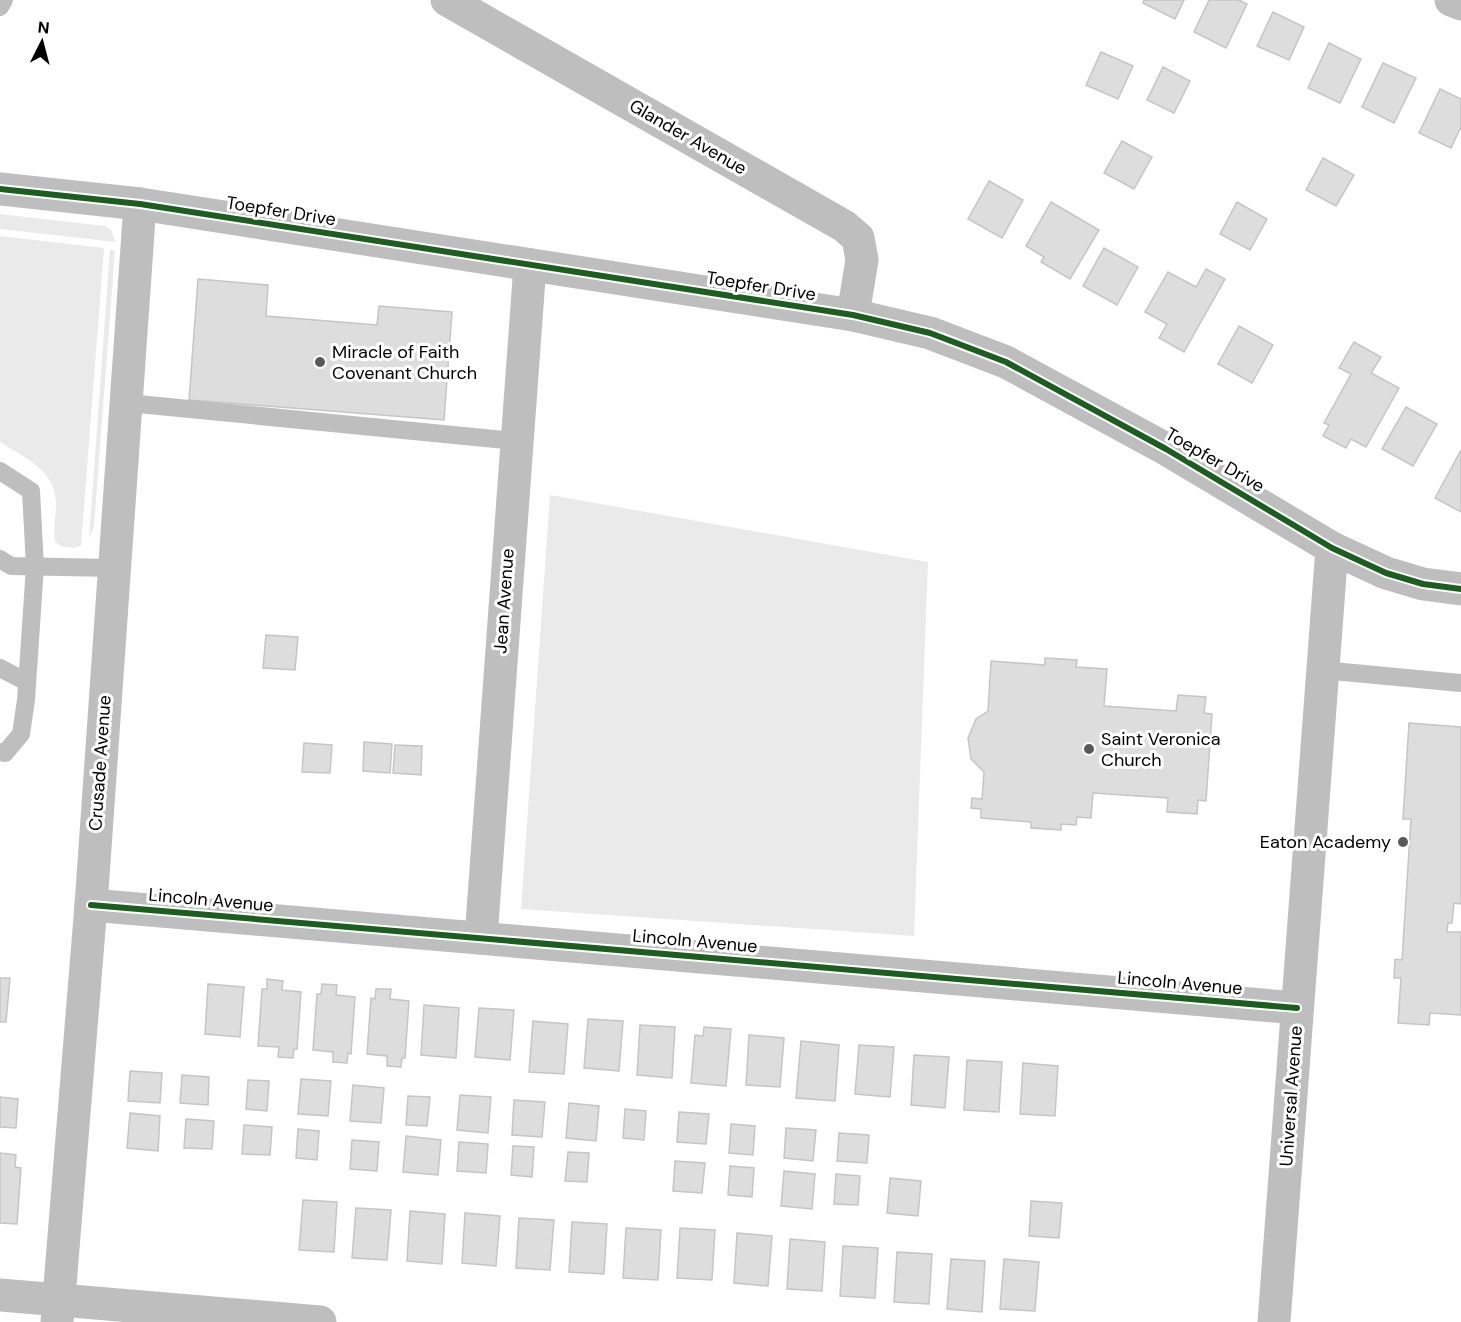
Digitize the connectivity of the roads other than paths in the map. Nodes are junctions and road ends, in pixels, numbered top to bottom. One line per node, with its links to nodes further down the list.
1 (4, 0): 5 (lane)
2 (447, 0): 9 (street, Glander Avenue)
3 (1452, 0): 4 (street)
4 (1461, 4)
5 (0, 7)
6 (0, 189): 7 (street, Toepfer Drive)
7 (140, 204): 8 (street, Toepfer Drive); 10 (street, Crusade Avenue)
8 (530, 265): 9 (street, Toepfer Drive); 11 (street, Jean Avenue)
9 (853, 315): 13 (street, Toepfer Drive)
10 (128, 403): 11 (lane); 16 (street, Crusade Avenue)
11 (515, 441): 24 (street, Jean Avenue)
12 (0, 471): 15 (lane)
13 (1332, 548): 17 (street, Toepfer Drive); 19 (street, Universal Avenue)
14 (0, 559): 15 (lane)
15 (35, 566): 16 (lane); 20 (lane)
16 (113, 568): 23 (street, Crusade Avenue)
17 (1461, 589)
18 (0, 668): 20 (lane)
19 (1322, 670): 21 (lane); 25 (street, Universal Avenue)
20 (27, 682): 22 (lane)
21 (1461, 683)
22 (0, 752)
23 (91, 905): 24 (street, Lincoln Avenue); 27 (street, Crusade Avenue)
24 (481, 938): 25 (street, Lincoln Avenue)
25 (1297, 1008): 29 (street, Universal Avenue)
26 (0, 1295): 27 (street)
27 (58, 1311): 28 (street)
28 (320, 1322)
29 (1274, 1322)

